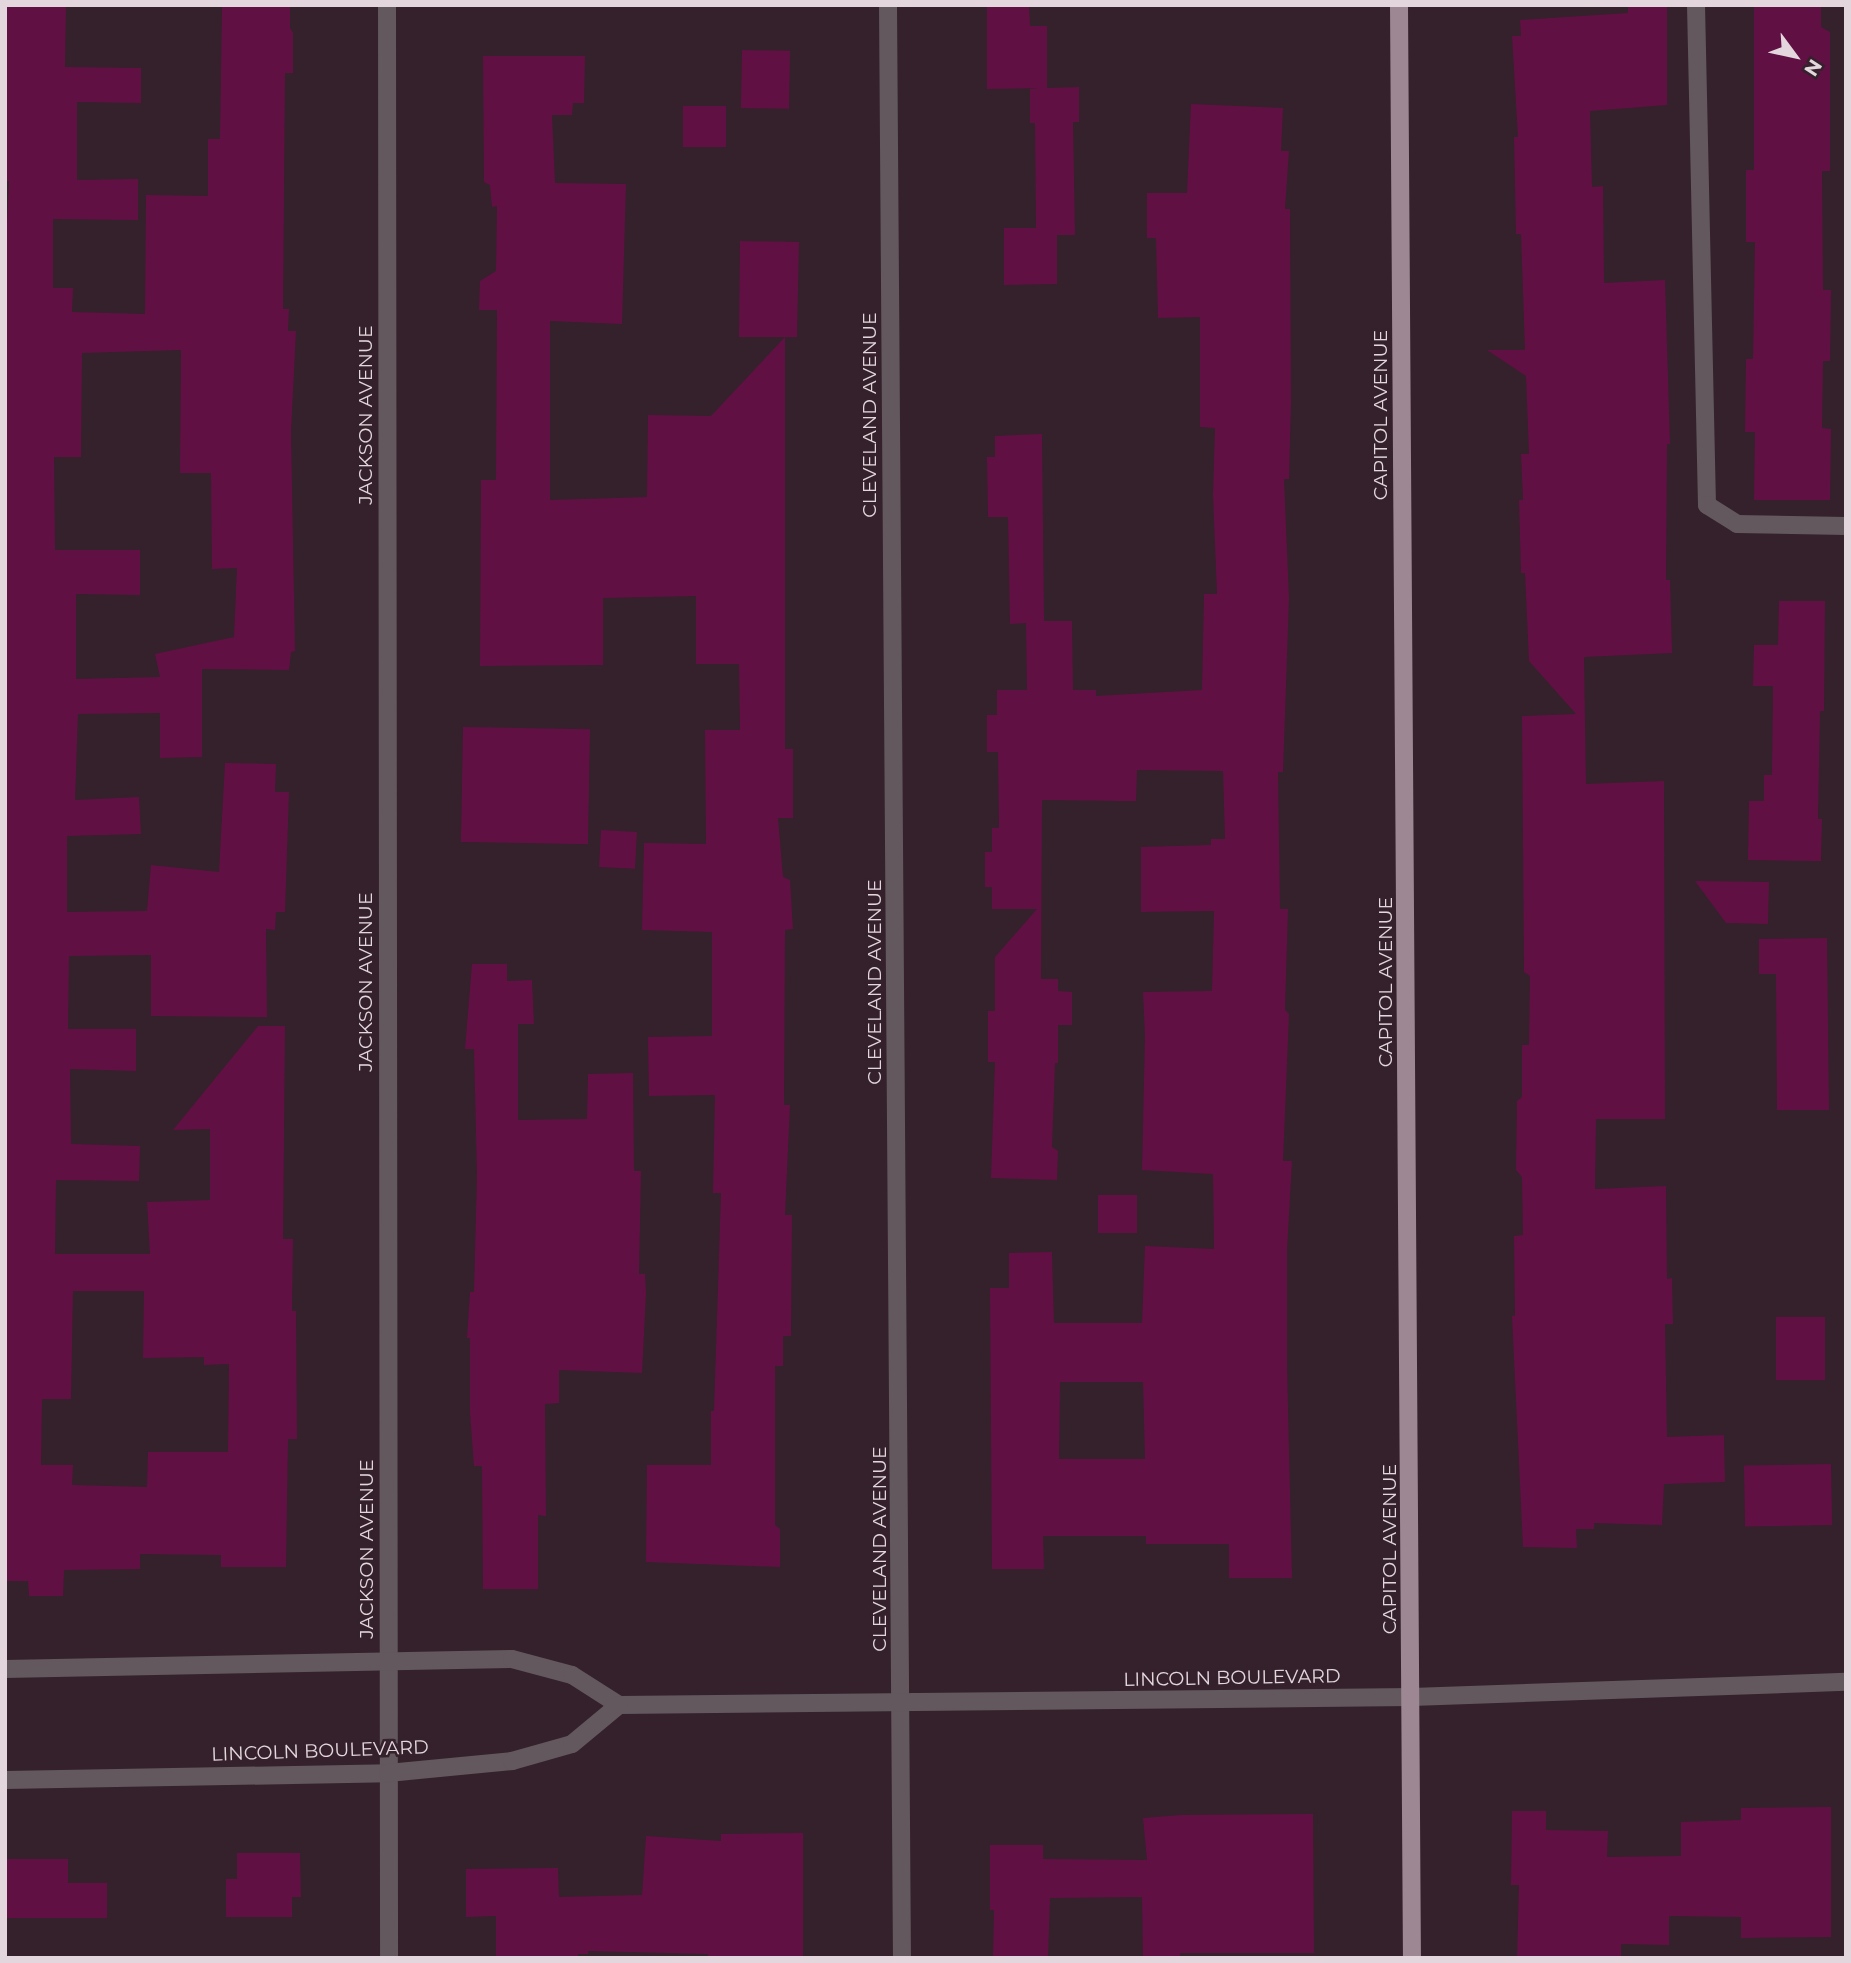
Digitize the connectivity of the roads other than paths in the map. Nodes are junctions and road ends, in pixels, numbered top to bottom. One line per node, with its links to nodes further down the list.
1 (387, 5): 6 (street, JACKSON AVENUE)
2 (888, 5): 10 (street, CLEVELAND AVENUE)
3 (1399, 5): 9 (main road, CAPITOL AVENUE)
4 (1696, 5): 5 (street)
5 (1846, 526)
6 (388, 1660): 7 (street); 11 (street); 12 (street, JACKSON AVENUE)
7 (5, 1669)
8 (1846, 1682): 9 (street, LINCOLN BOULEVARD)
9 (1412, 1697): 10 (street, LINCOLN BOULEVARD); 16 (main road, CAPITOL AVENUE)
10 (902, 1704): 11 (street, LINCOLN BOULEVARD); 15 (street, CLEVELAND AVENUE)
11 (619, 1706): 12 (street, LINCOLN BOULEVARD)
12 (388, 1773): 13 (street, LINCOLN BOULEVARD); 14 (street, JACKSON AVENUE)
13 (5, 1780)
14 (389, 1958)
15 (902, 1958)
16 (1412, 1958)

